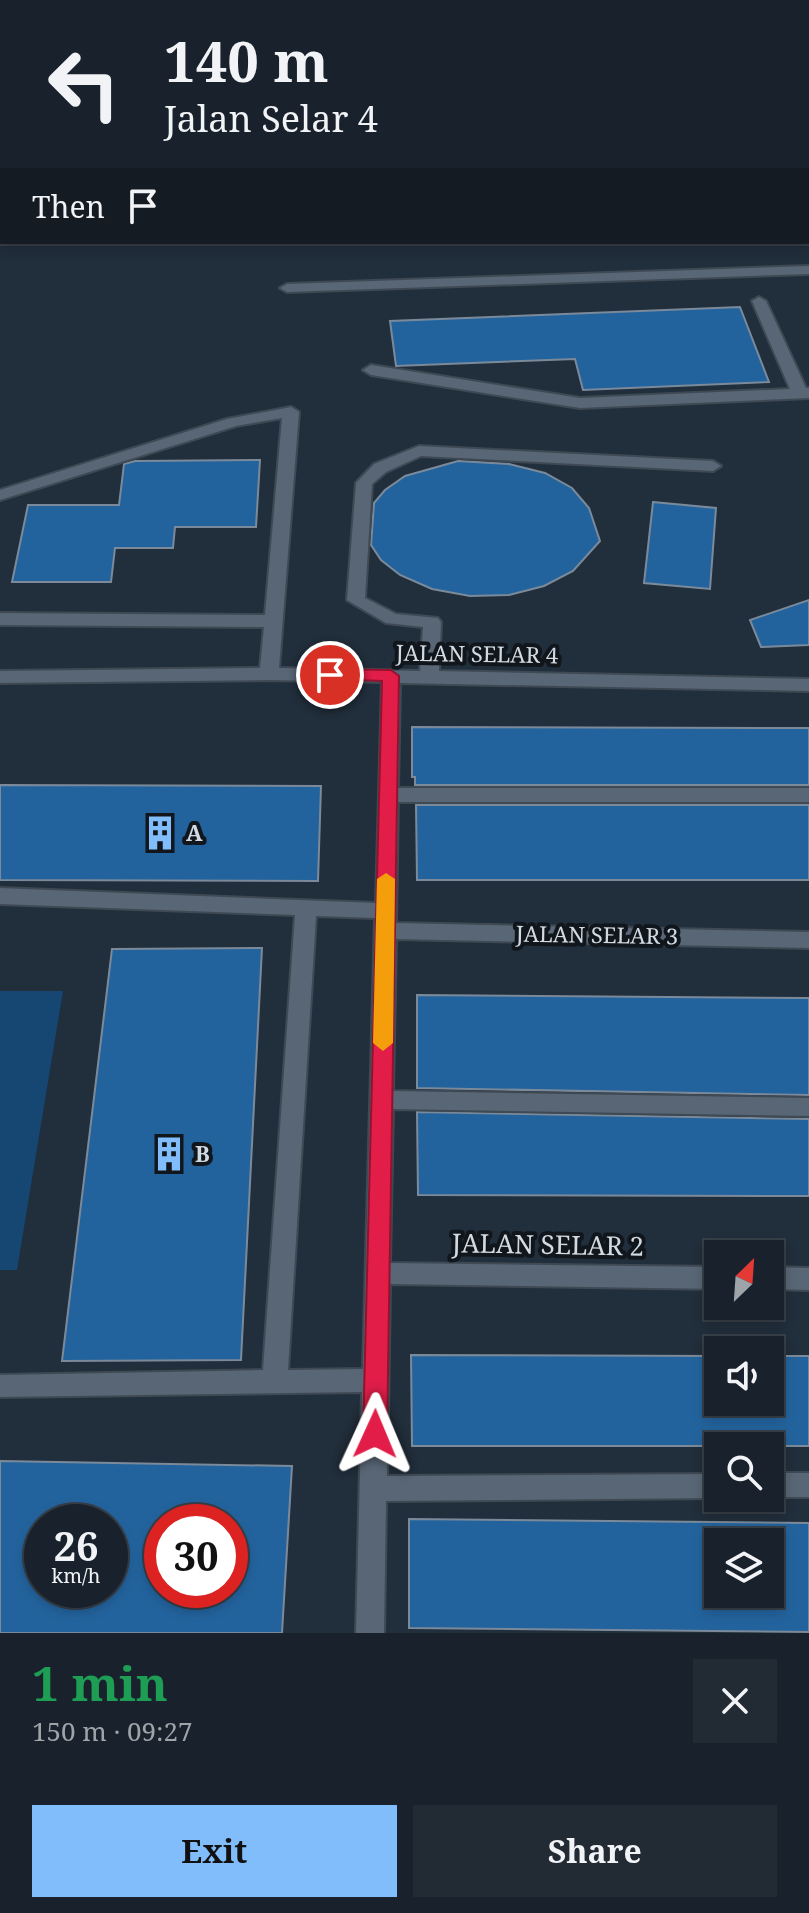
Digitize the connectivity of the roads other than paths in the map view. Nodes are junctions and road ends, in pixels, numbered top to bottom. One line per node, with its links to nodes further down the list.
1 (809, 270): 2 (street)
2 (287, 288)
3 (759, 301): 5 (street)
4 (809, 366): 5 (street)
5 (790, 367): 7 (street)
6 (371, 370): 7 (street)
7 (805, 393)
8 (713, 466): 14 (street)
9 (0, 495): 11 (street)
10 (0, 619): 11 (street)
11 (273, 621): 12 (street)
12 (269, 674): 13 (street, JALAN SELAR 4); 15 (street, JALAN SELAR 4)
13 (391, 676): 14 (street, JALAN SELAR 4); 17 (street)
14 (429, 676): 16 (street, JALAN SELAR 4)
15 (0, 677)
16 (809, 685)
17 (388, 795): 18 (street); 21 (street)
18 (809, 795)
19 (0, 896): 20 (street, JALAN SELAR 3)
20 (306, 908): 21 (street, JALAN SELAR 3); 30 (street)
21 (385, 921): 22 (street, JALAN SELAR 3); 23 (street)
22 (809, 940)
23 (382, 1100): 24 (street); 25 (street)
24 (809, 1107)
25 (378, 1273): 26 (street, JALAN SELAR 2); 29 (street)
26 (704, 1278)
27 (784, 1278): 28 (street)
28 (809, 1279)
29 (376, 1380): 30 (street); 35 (street)
30 (275, 1381): 31 (street)
31 (0, 1386)
32 (784, 1485): 33 (street)
33 (809, 1485)
34 (704, 1486): 35 (street)
35 (373, 1489): 36 (street)
36 (370, 1633)

